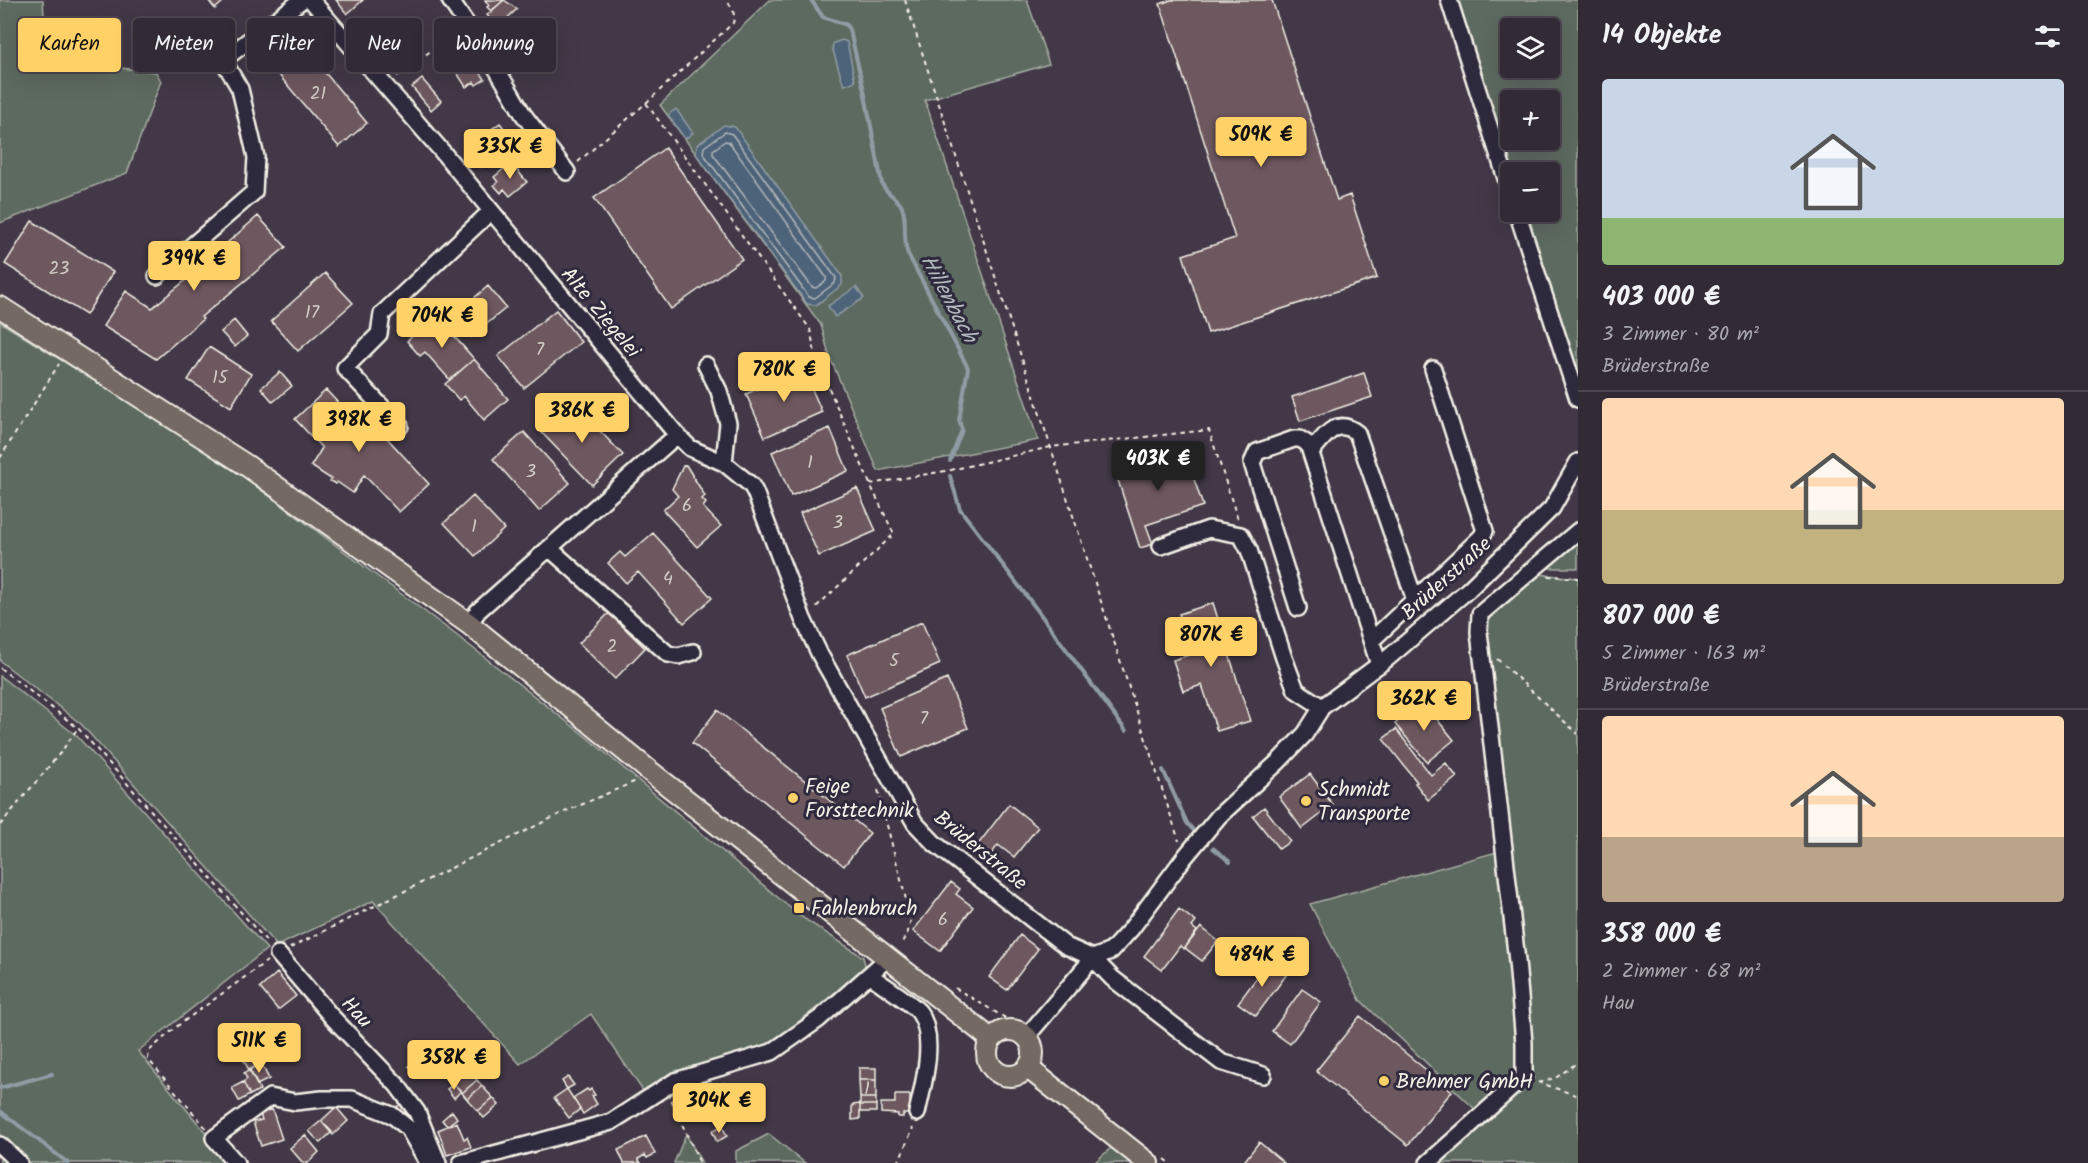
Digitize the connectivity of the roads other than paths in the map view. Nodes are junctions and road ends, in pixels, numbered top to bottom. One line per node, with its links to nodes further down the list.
1 (302, 0): 9 (street)
2 (311, 0): 7 (street, Alte Ziegelei)
3 (1449, 0): 5 (street)
4 (451, 1): 6 (street)
5 (1501, 162)
6 (567, 172)
7 (490, 212): 14 (street); 15 (street, Alte Ziegelei)
8 (1520, 222): 13 (street)
9 (157, 276)
10 (0, 307): 24 (main road)
11 (706, 365): 18 (street)
12 (1433, 369): 22 (street)
13 (1578, 399)
14 (400, 426)
15 (677, 435): 18 (street, Brüderstraße); 21 (street)
16 (1311, 452): 22 (street); 23 (street); 25 (street)
17 (1578, 462): 27 (street, Brüderstraße)
18 (724, 464): 31 (street, Brüderstraße)
19 (1578, 531): 45 (street)
20 (1161, 546): 28 (street)
21 (549, 548): 24 (street); 26 (street)
22 (1414, 600): 25 (street)
23 (1298, 608)
24 (469, 624): 30 (main road)
25 (1372, 640): 27 (street)
26 (693, 652)
27 (1379, 665): 28 (street, Brüderstraße)
28 (1322, 707): 31 (street, Brüderstraße)
29 (278, 954): 42 (street, Hau)
30 (888, 958): 32 (street); 34 (main road)
31 (1093, 958): 33 (street); 36 (street)
32 (870, 975): 37 (street); 43 (street)
33 (1027, 1036): 34 (main road); 35 (main road)
34 (992, 1039): 35 (main road)
35 (1028, 1068): 44 (main road)
36 (1263, 1075)
37 (917, 1113)
38 (0, 1145): 39 (street)
39 (19, 1163)
40 (236, 1163): 41 (street)
41 (428, 1163)
42 (438, 1163)
43 (461, 1163)
44 (1148, 1163)
45 (1428, 1163)

